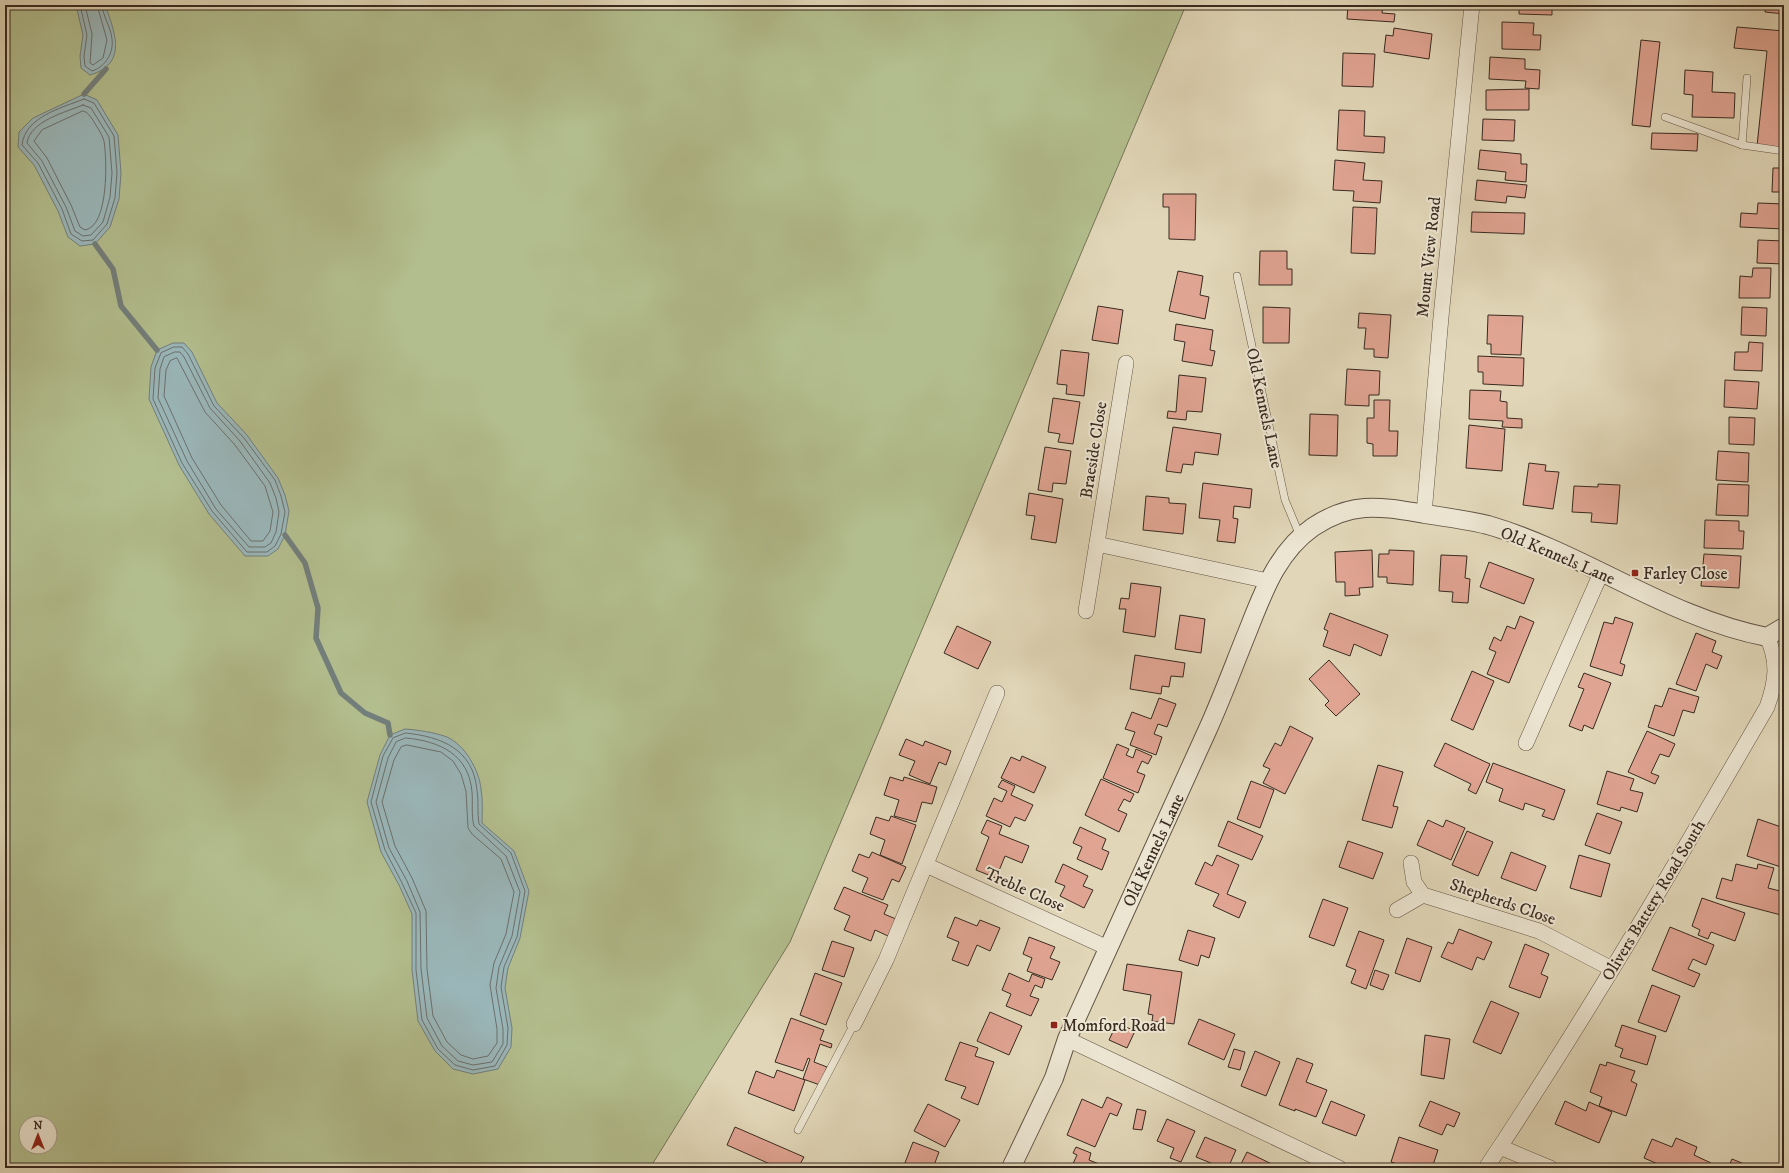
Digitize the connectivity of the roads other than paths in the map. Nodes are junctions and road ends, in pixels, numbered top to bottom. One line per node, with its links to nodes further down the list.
1 (1472, 5): 8 (street, Mount View Road)
2 (1748, 78): 4 (lane)
3 (1665, 118): 4 (lane)
4 (1742, 145): 5 (lane)
5 (1784, 151)
6 (1237, 276): 9 (lane, Old Kennels Lane)
7 (1126, 363): 10 (street, Braeside Close)
8 (1424, 514): 9 (street, Old Kennels Lane); 11 (street, Old Kennels Lane)
9 (1300, 537): 12 (street, Old Kennels Lane)
10 (1097, 544): 12 (street); 13 (street, Braeside Close)
11 (1600, 573): 15 (street, Old Kennels Lane); 17 (street)
12 (1268, 582): 22 (street, Old Kennels Lane)
13 (1086, 612)
14 (1784, 627): 15 (street)
15 (1767, 637): 23 (street, Olivers Battery Road South)
16 (997, 693): 19 (street)
17 (1526, 742)
18 (1411, 863): 20 (street, Shepherds Close)
19 (926, 865): 22 (street, Treble Close); 24 (street)
20 (1422, 895): 21 (street, Shepherds Close); 23 (street, Shepherds Close)
21 (1397, 910)
22 (1108, 948): 25 (street, Old Kennels Lane)
23 (1612, 969): 27 (street, Olivers Battery Road South)
24 (854, 1024): 26 (lane)
25 (1067, 1039): 28 (street, Old Kennels Lane); 29 (street)
26 (798, 1130)
27 (1500, 1147): 30 (street, Olivers Battery Road South); 31 (street)
28 (1011, 1168)
29 (1339, 1168)
30 (1486, 1168)
31 (1550, 1168)

